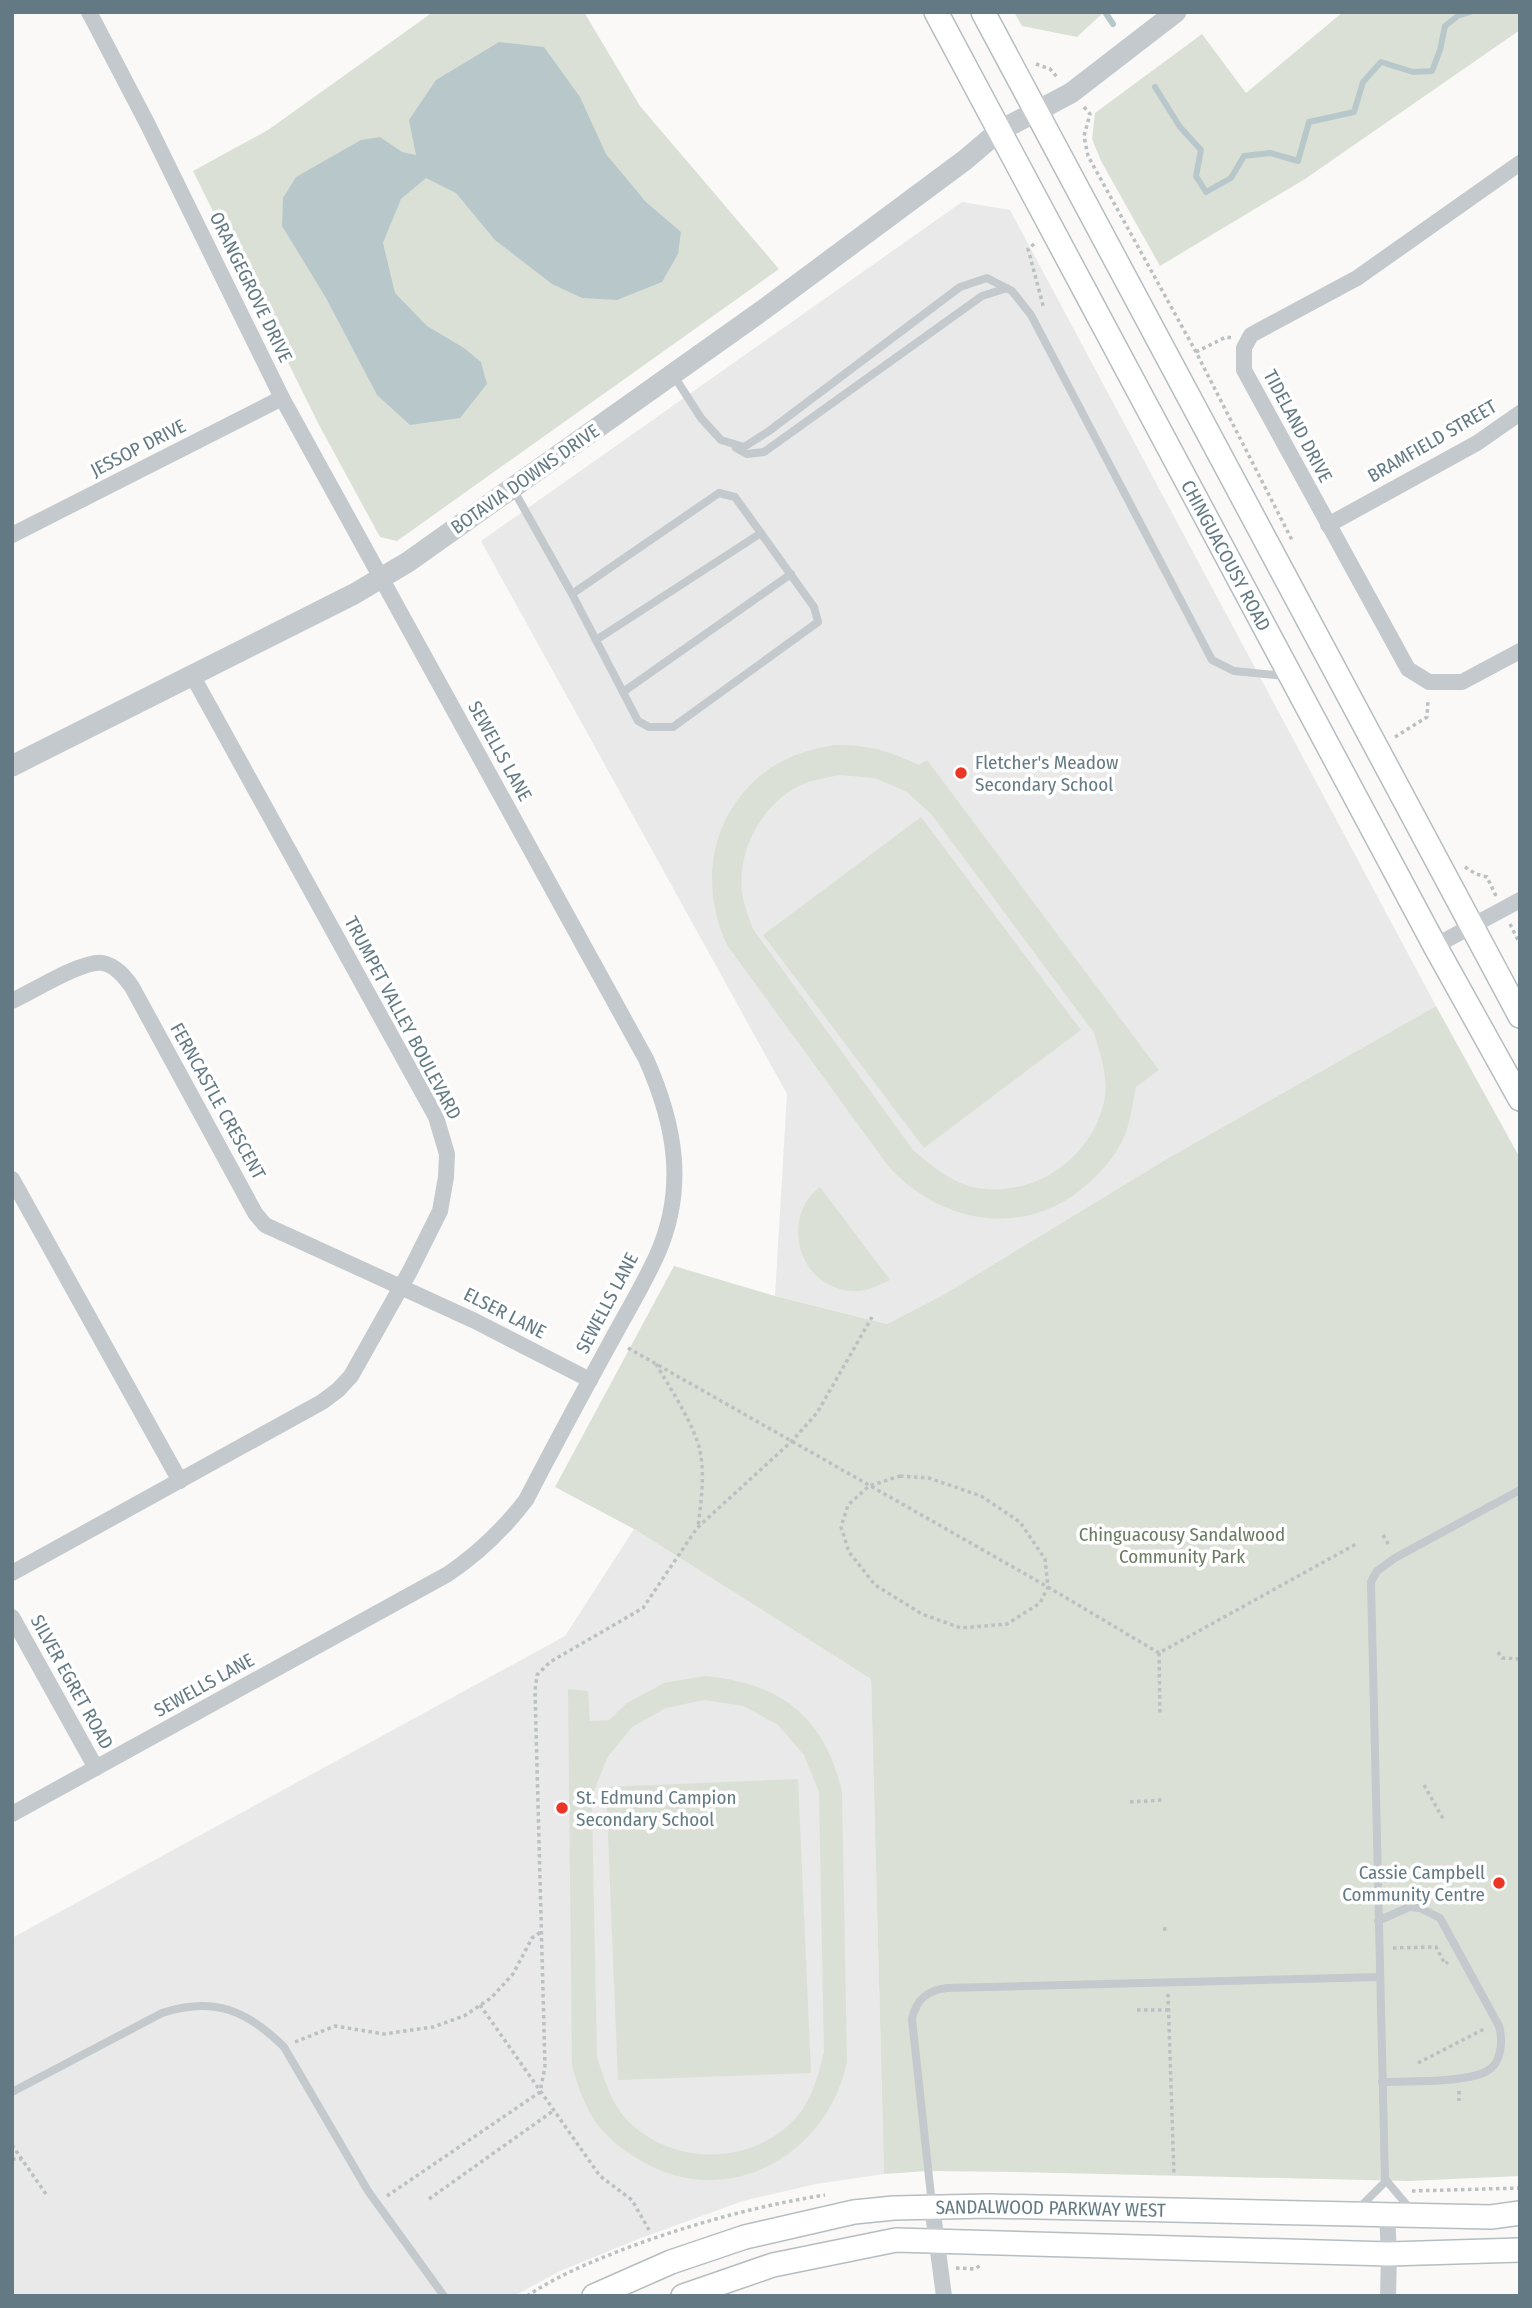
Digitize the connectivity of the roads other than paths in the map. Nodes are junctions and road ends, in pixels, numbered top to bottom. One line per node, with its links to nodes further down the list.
1 (89, 12): 10 (street, ORANGEGROVE DRIVE)
2 (936, 12): 6 (main road, CHINGUACOUSY ROAD)
3 (982, 12): 5 (main road, CHINGUACOUSY ROAD)
4 (1176, 12): 5 (street, BOTAVIA DOWNS DRIVE)
5 (1035, 112): 6 (street, BOTAVIA DOWNS DRIVE); 27 (main road, CHINGUACOUSY ROAD)
6 (999, 131): 9 (street, BOTAVIA DOWNS DRIVE); 23 (main road, CHINGUACOUSY ROAD)
7 (1520, 163): 14 (street, TIDELAND DRIVE)
8 (1007, 289): 12 (lane); 12 (lane); 23 (lane)
9 (673, 373): 12 (lane); 13 (street, BOTAVIA DOWNS DRIVE)
10 (282, 398): 16 (street, JESSOP DRIVE); 18 (street, ORANGEGROVE DRIVE)
11 (1520, 413): 14 (street, BRAMFIELD STREET)
12 (720, 440)
13 (513, 489): 18 (street, BOTAVIA DOWNS DRIVE); 19 (lane)
14 (1328, 525): 21 (street, TIDELAND DRIVE)
15 (761, 533): 17 (lane); 19 (lane); 20 (lane)
16 (12, 535)
17 (791, 574): 24 (lane); 24 (lane)
18 (381, 578): 22 (street, BOTAVIA DOWNS DRIVE); 34 (street, SEWELLS LANE)
19 (572, 594): 20 (lane)
20 (596, 640): 24 (lane)
21 (1520, 651)
22 (192, 675): 25 (street, BOTAVIA DOWNS DRIVE); 33 (street, TRUMPET VALLEY BOULEVARD)
23 (1292, 677): 28 (main road, CHINGUACOUSY ROAD)
24 (623, 692)
25 (12, 766)
26 (1520, 900): 27 (street)
27 (1471, 927): 28 (street); 30 (main road, CHINGUACOUSY ROAD)
28 (1435, 946): 31 (main road, CHINGUACOUSY ROAD)
29 (12, 1001): 33 (street, FERNCASTLE CRESCENT)
30 (1520, 1016)
31 (1520, 1099)
32 (12, 1179): 35 (street)
33 (400, 1287): 34 (street, ELSER LANE); 35 (street, TRUMPET VALLEY BOULEVARD)
34 (590, 1380): 39 (street, SEWELLS LANE)
35 (180, 1481): 37 (street, TRUMPET VALLEY BOULEVARD)
36 (1520, 1490): 41 (lane)
37 (12, 1573)
38 (12, 1616): 39 (street, SILVER EGRET ROAD)
39 (96, 1768): 40 (street, SEWELLS LANE)
40 (12, 1814)
41 (1378, 1921): 42 (lane); 43 (lane)
42 (1380, 1978): 43 (lane); 46 (lane)
43 (1382, 2082): 45 (lane)
44 (12, 2092): 54 (lane)
45 (1385, 2181): 47 (lane); 50 (lane)
46 (932, 2206): 47 (main road, SANDALWOOD PARKWAY WEST); 51 (street); 55 (main road, SANDALWOOD PARKWAY WEST)
47 (1355, 2213): 49 (main road, SANDALWOOD PARKWAY WEST)
48 (1520, 2213): 50 (main road, SANDALWOOD PARKWAY WEST)
49 (1387, 2214): 50 (main road, SANDALWOOD PARKWAY WEST); 53 (street)
50 (1416, 2215)
51 (937, 2240): 53 (main road, SANDALWOOD PARKWAY WEST); 56 (main road, SANDALWOOD PARKWAY WEST); 57 (street)
52 (1520, 2250): 53 (main road, SANDALWOOD PARKWAY WEST)
53 (1389, 2254): 58 (street)
54 (440, 2294)
55 (594, 2296)
56 (683, 2296)
57 (943, 2296)
58 (1388, 2296)

